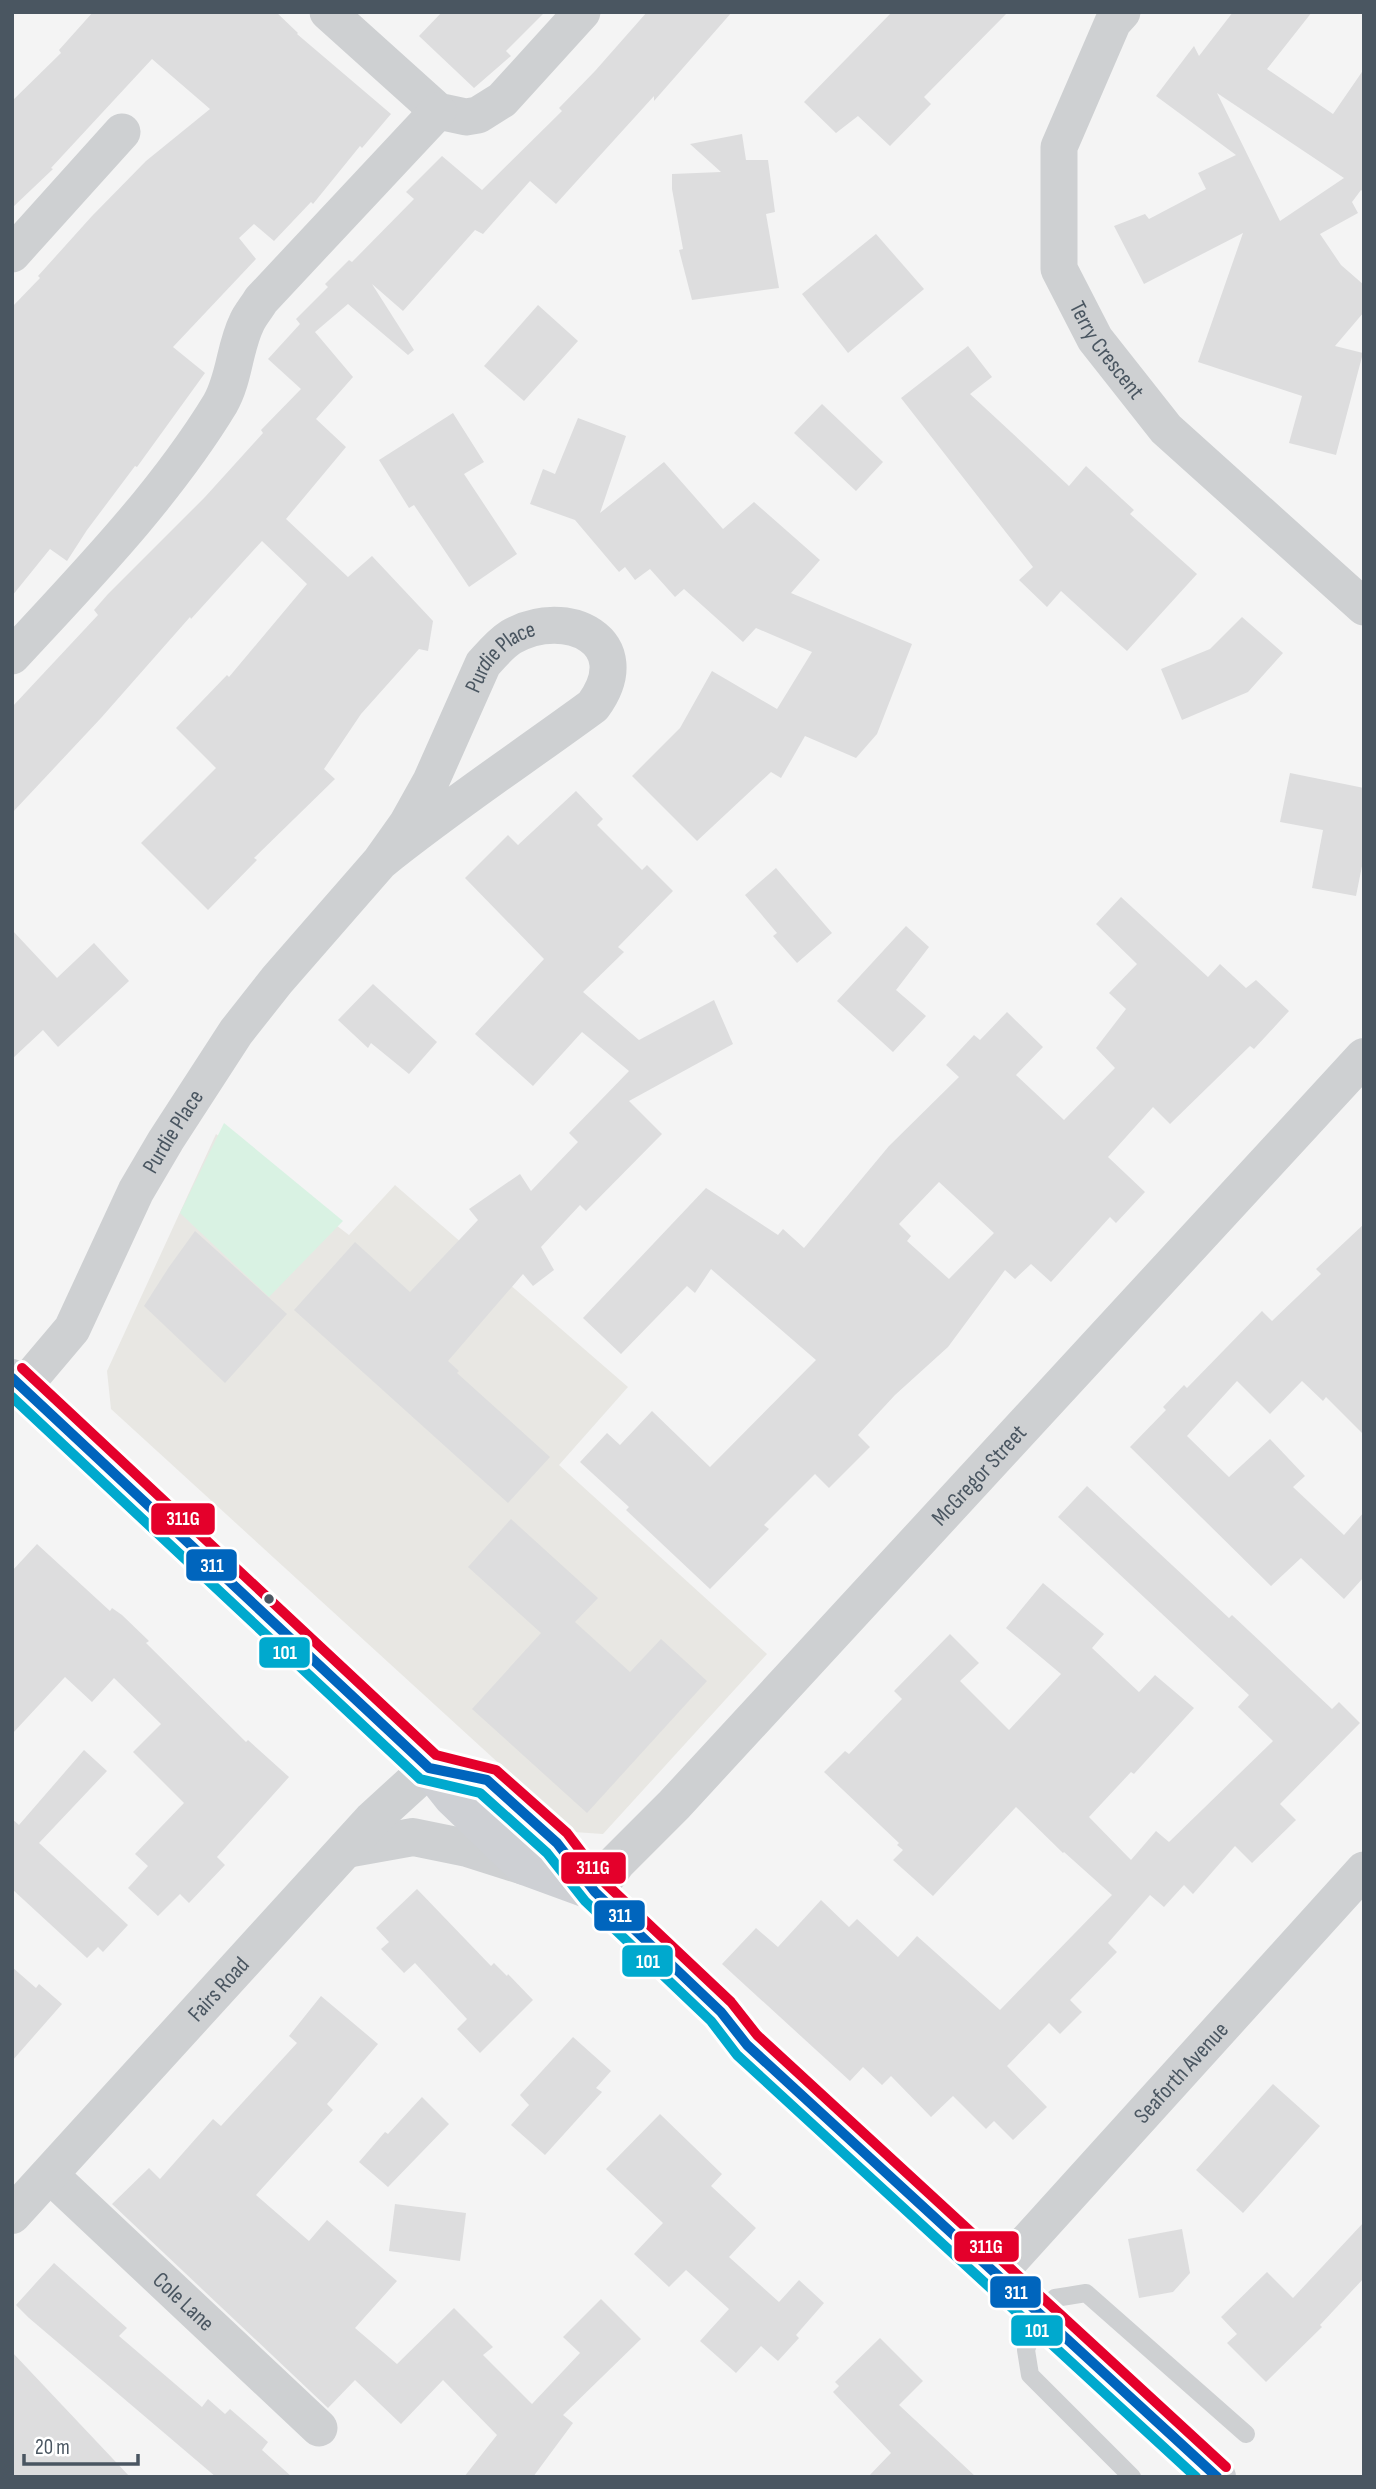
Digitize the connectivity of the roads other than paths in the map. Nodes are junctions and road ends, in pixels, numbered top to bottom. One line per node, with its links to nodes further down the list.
1 (328, 12): 4 (street)
2 (582, 12): 4 (street)
3 (1122, 12): 7 (street, Terry Crescent)
4 (438, 111): 8 (street)
5 (122, 132): 6 (street)
6 (12, 254)
7 (1364, 607)
8 (12, 656)
9 (380, 862): 9 (street, Purdie Place); 11 (street, Purdie Place)
10 (1364, 1057): 16 (street, McGregor Street)
11 (18, 1382): 12 (main road)
12 (429, 1768): 13 (street, Fairs Road); 14 (main road); 16 (main road)
13 (346, 1849): 14 (street); 17 (street, Fairs Road)
14 (524, 1866): 16 (main road)
15 (1364, 1870): 19 (street, Seaforth Avenue)
16 (595, 1892): 19 (main road)
17 (50, 2175): 18 (street, Fairs Road); 21 (street, Cole Lane)
18 (12, 2215)
19 (996, 2276): 20 (main road)
20 (1039, 2313): 22 (lane); 23 (lane); 24 (main road)
21 (319, 2428)
22 (1246, 2434)
23 (1132, 2477)
24 (1217, 2477)

